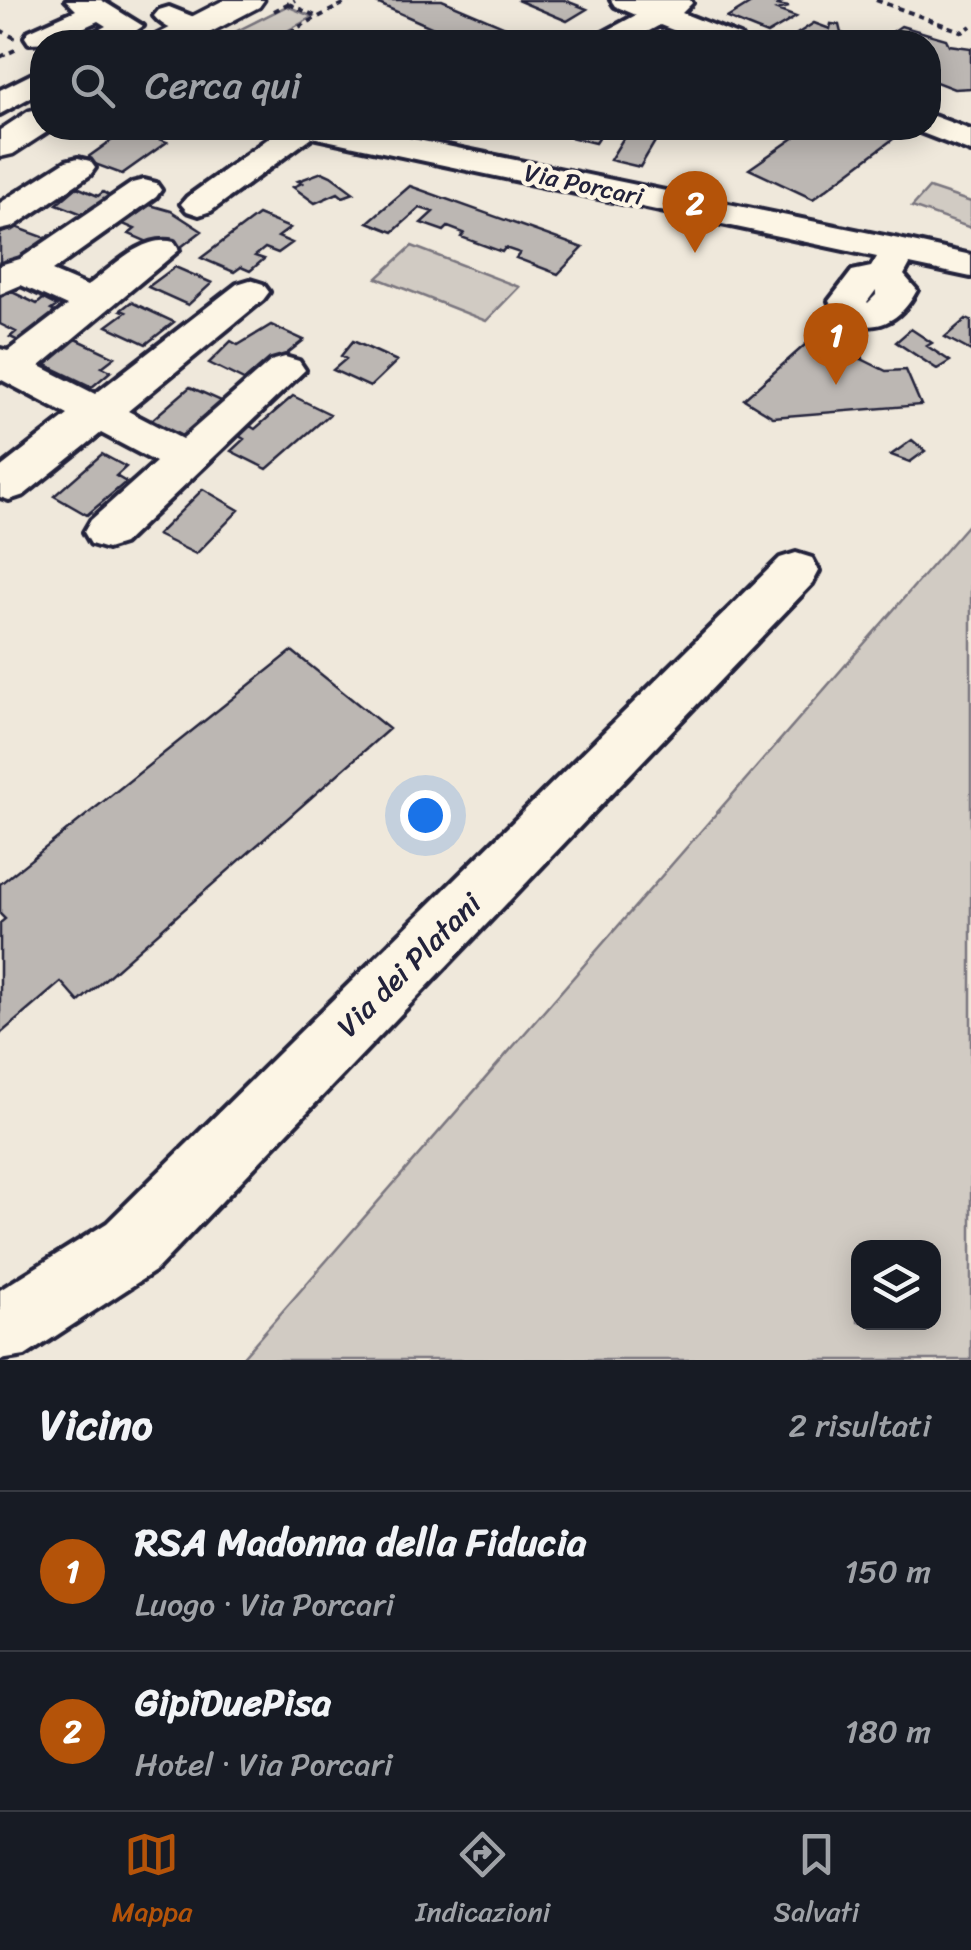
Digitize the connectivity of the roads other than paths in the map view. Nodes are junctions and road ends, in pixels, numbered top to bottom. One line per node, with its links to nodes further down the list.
1 (59, 0): 6 (street)
2 (248, 0): 7 (main road)
3 (626, 0): 5 (street)
4 (90, 5): 8 (street); 9 (street)
5 (671, 7): 10 (street); 11 (street)
6 (6, 25)
7 (177, 29)
8 (51, 30)
9 (120, 30)
10 (630, 30)
11 (709, 30)
12 (30, 85): 13 (street)
13 (0, 104)
14 (30, 127): 19 (main road)
15 (941, 129): 18 (street)
16 (287, 140): 22 (street)
17 (366, 140): 25 (street, Via Porcari)
18 (971, 142)
19 (0, 146)
20 (78, 168): 23 (street)
21 (144, 190): 26 (street)
22 (199, 204)
23 (0, 219)
24 (160, 250): 28 (street)
25 (971, 266)
26 (13, 277): 28 (street)
27 (250, 292): 31 (street)
28 (90, 302): 29 (street)
29 (6, 365): 31 (street)
30 (285, 370): 32 (street)
31 (101, 414): 32 (street); 33 (street)
32 (187, 460): 34 (street)
33 (9, 484)
34 (107, 532)
35 (796, 571): 36 (street, Via dei Platani)
36 (0, 1331)

